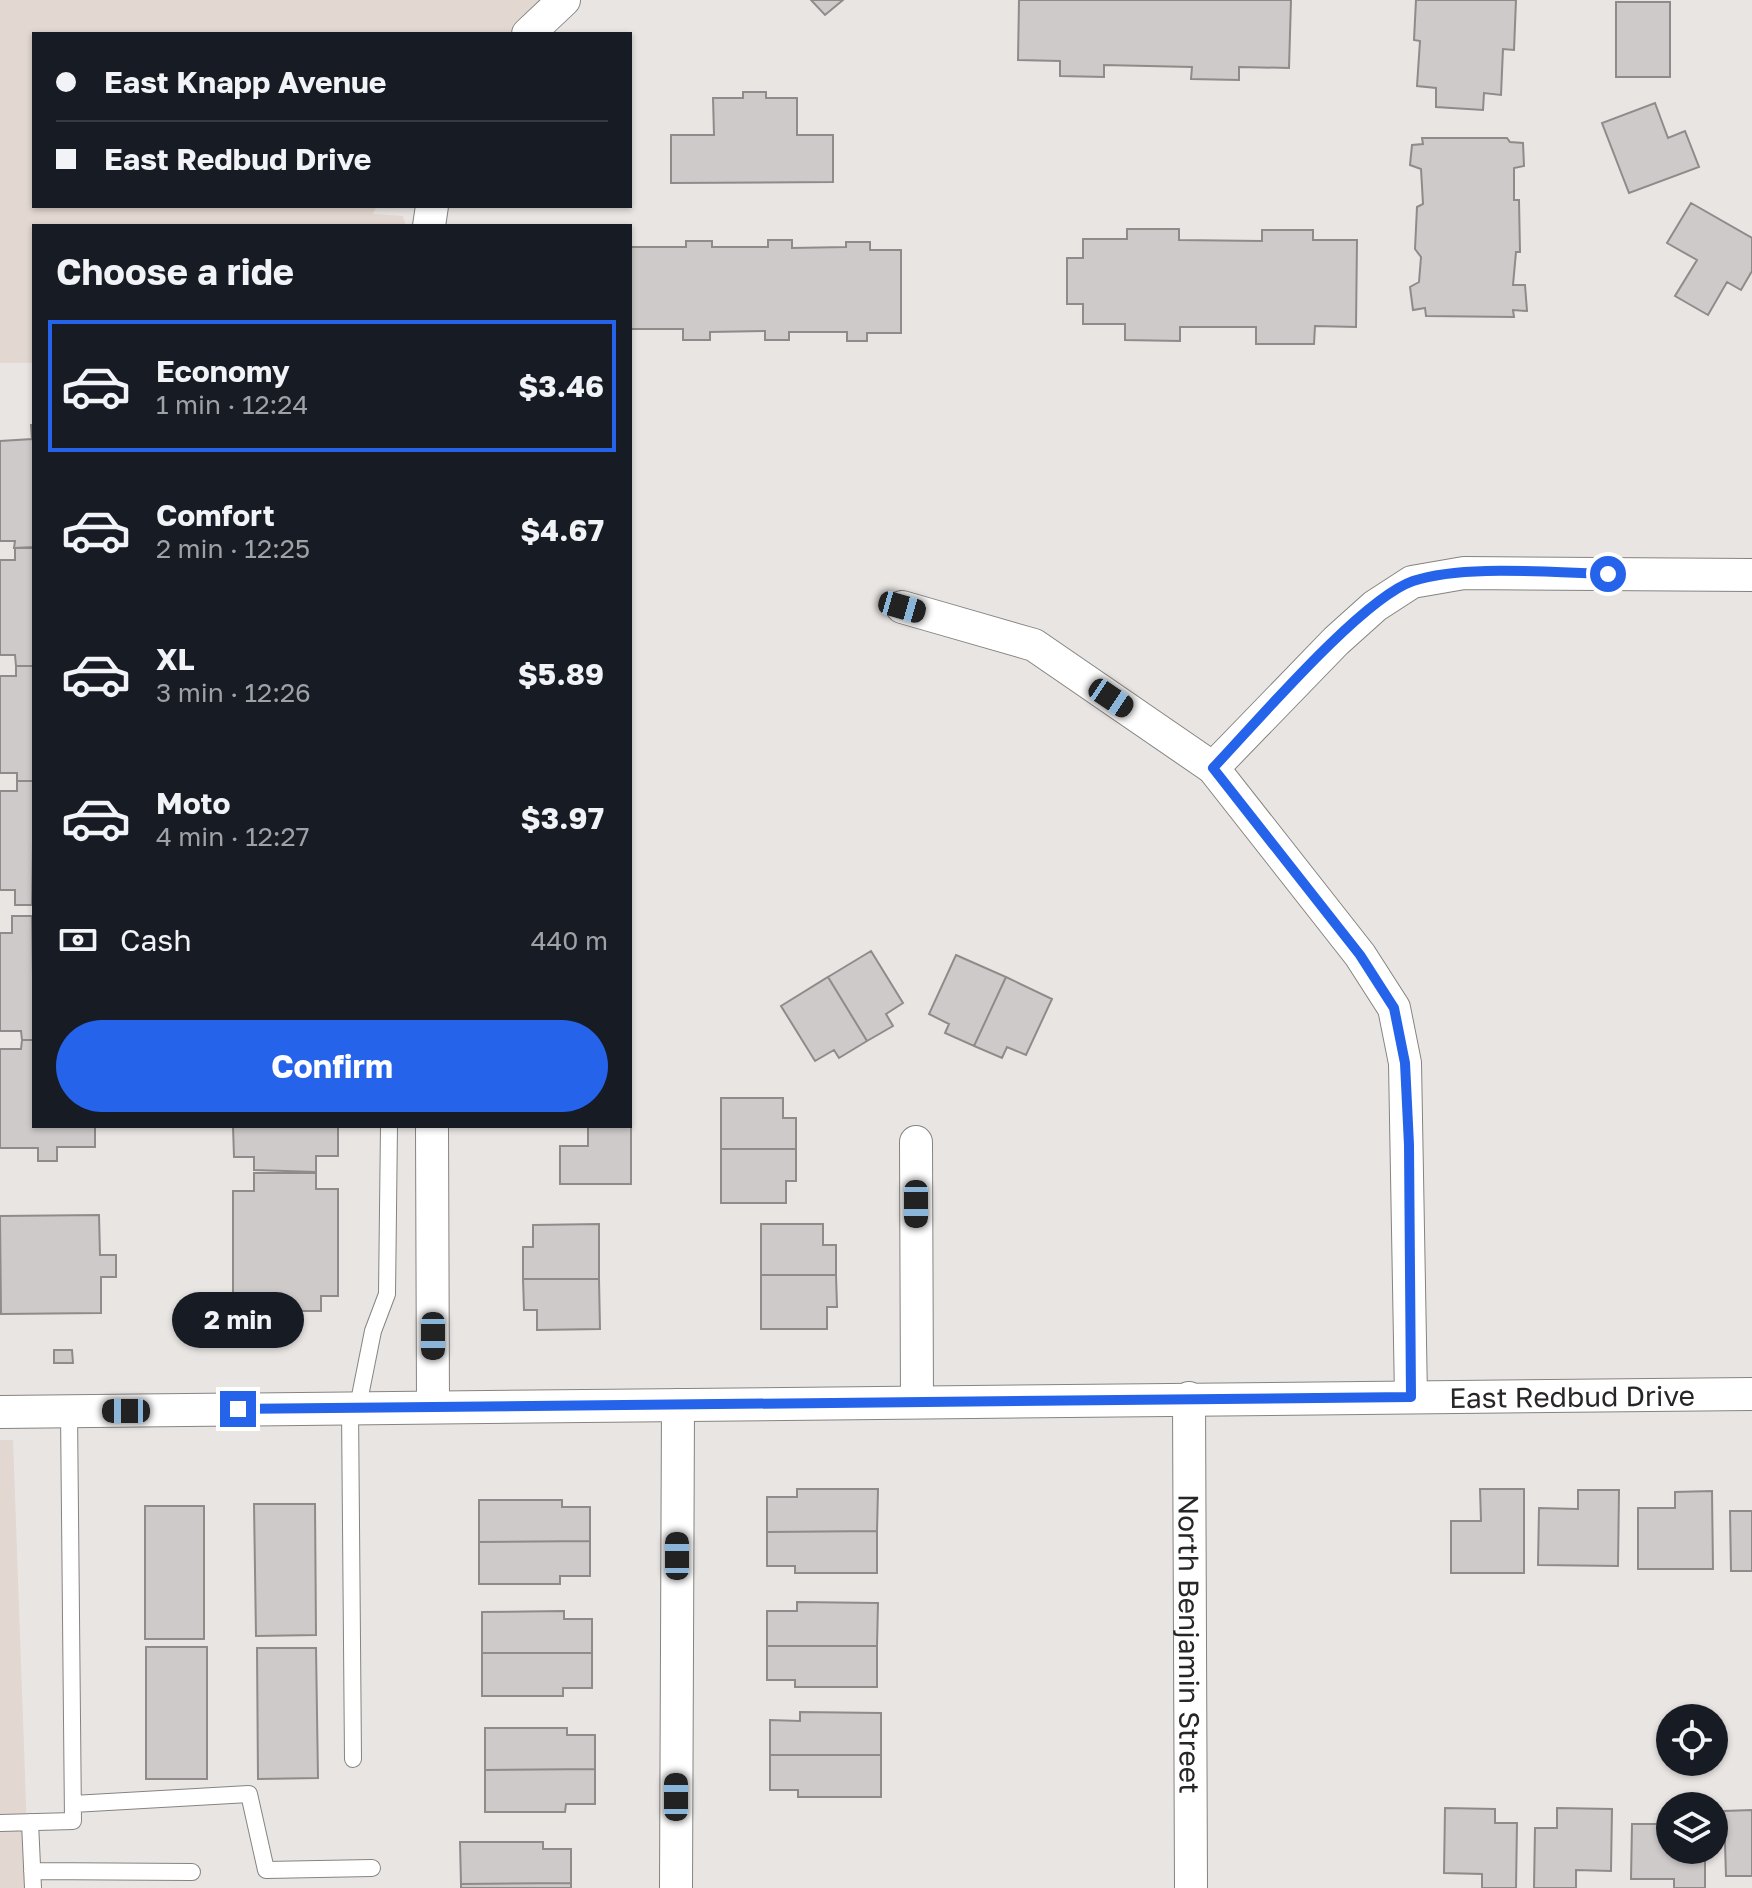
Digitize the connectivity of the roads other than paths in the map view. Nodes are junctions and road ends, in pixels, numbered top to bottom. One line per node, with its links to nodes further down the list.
1 (564, 0): 2 (street)
2 (530, 32)
3 (1752, 575): 5 (street)
4 (902, 607): 5 (street)
5 (1213, 768): 10 (street)
6 (389, 1128): 15 (lane)
7 (432, 1128): 13 (street)
8 (916, 1142): 12 (street)
9 (1752, 1394): 10 (street, East Redbud Drive)
10 (1411, 1397): 11 (street, East Redbud Drive)
11 (1189, 1398): 12 (street, East Redbud Drive); 27 (street, North Benjamin Street)
12 (917, 1402): 14 (street, East Redbud Drive)
13 (433, 1405): 14 (street, East Redbud Drive); 15 (street, East Redbud Drive)
14 (678, 1405): 26 (street)
15 (354, 1407): 16 (street, East Redbud Drive); 18 (lane)
16 (69, 1411): 17 (street, East Redbud Drive); 19 (lane)
17 (0, 1412)
18 (353, 1759)
19 (73, 1804): 20 (lane); 22 (lane)
20 (30, 1822): 21 (lane); 23 (lane)
21 (0, 1823)
22 (372, 1868)
23 (32, 1871): 24 (lane); 25 (lane)
24 (192, 1872)
25 (33, 1888)
26 (676, 1888)
27 (1191, 1888)

